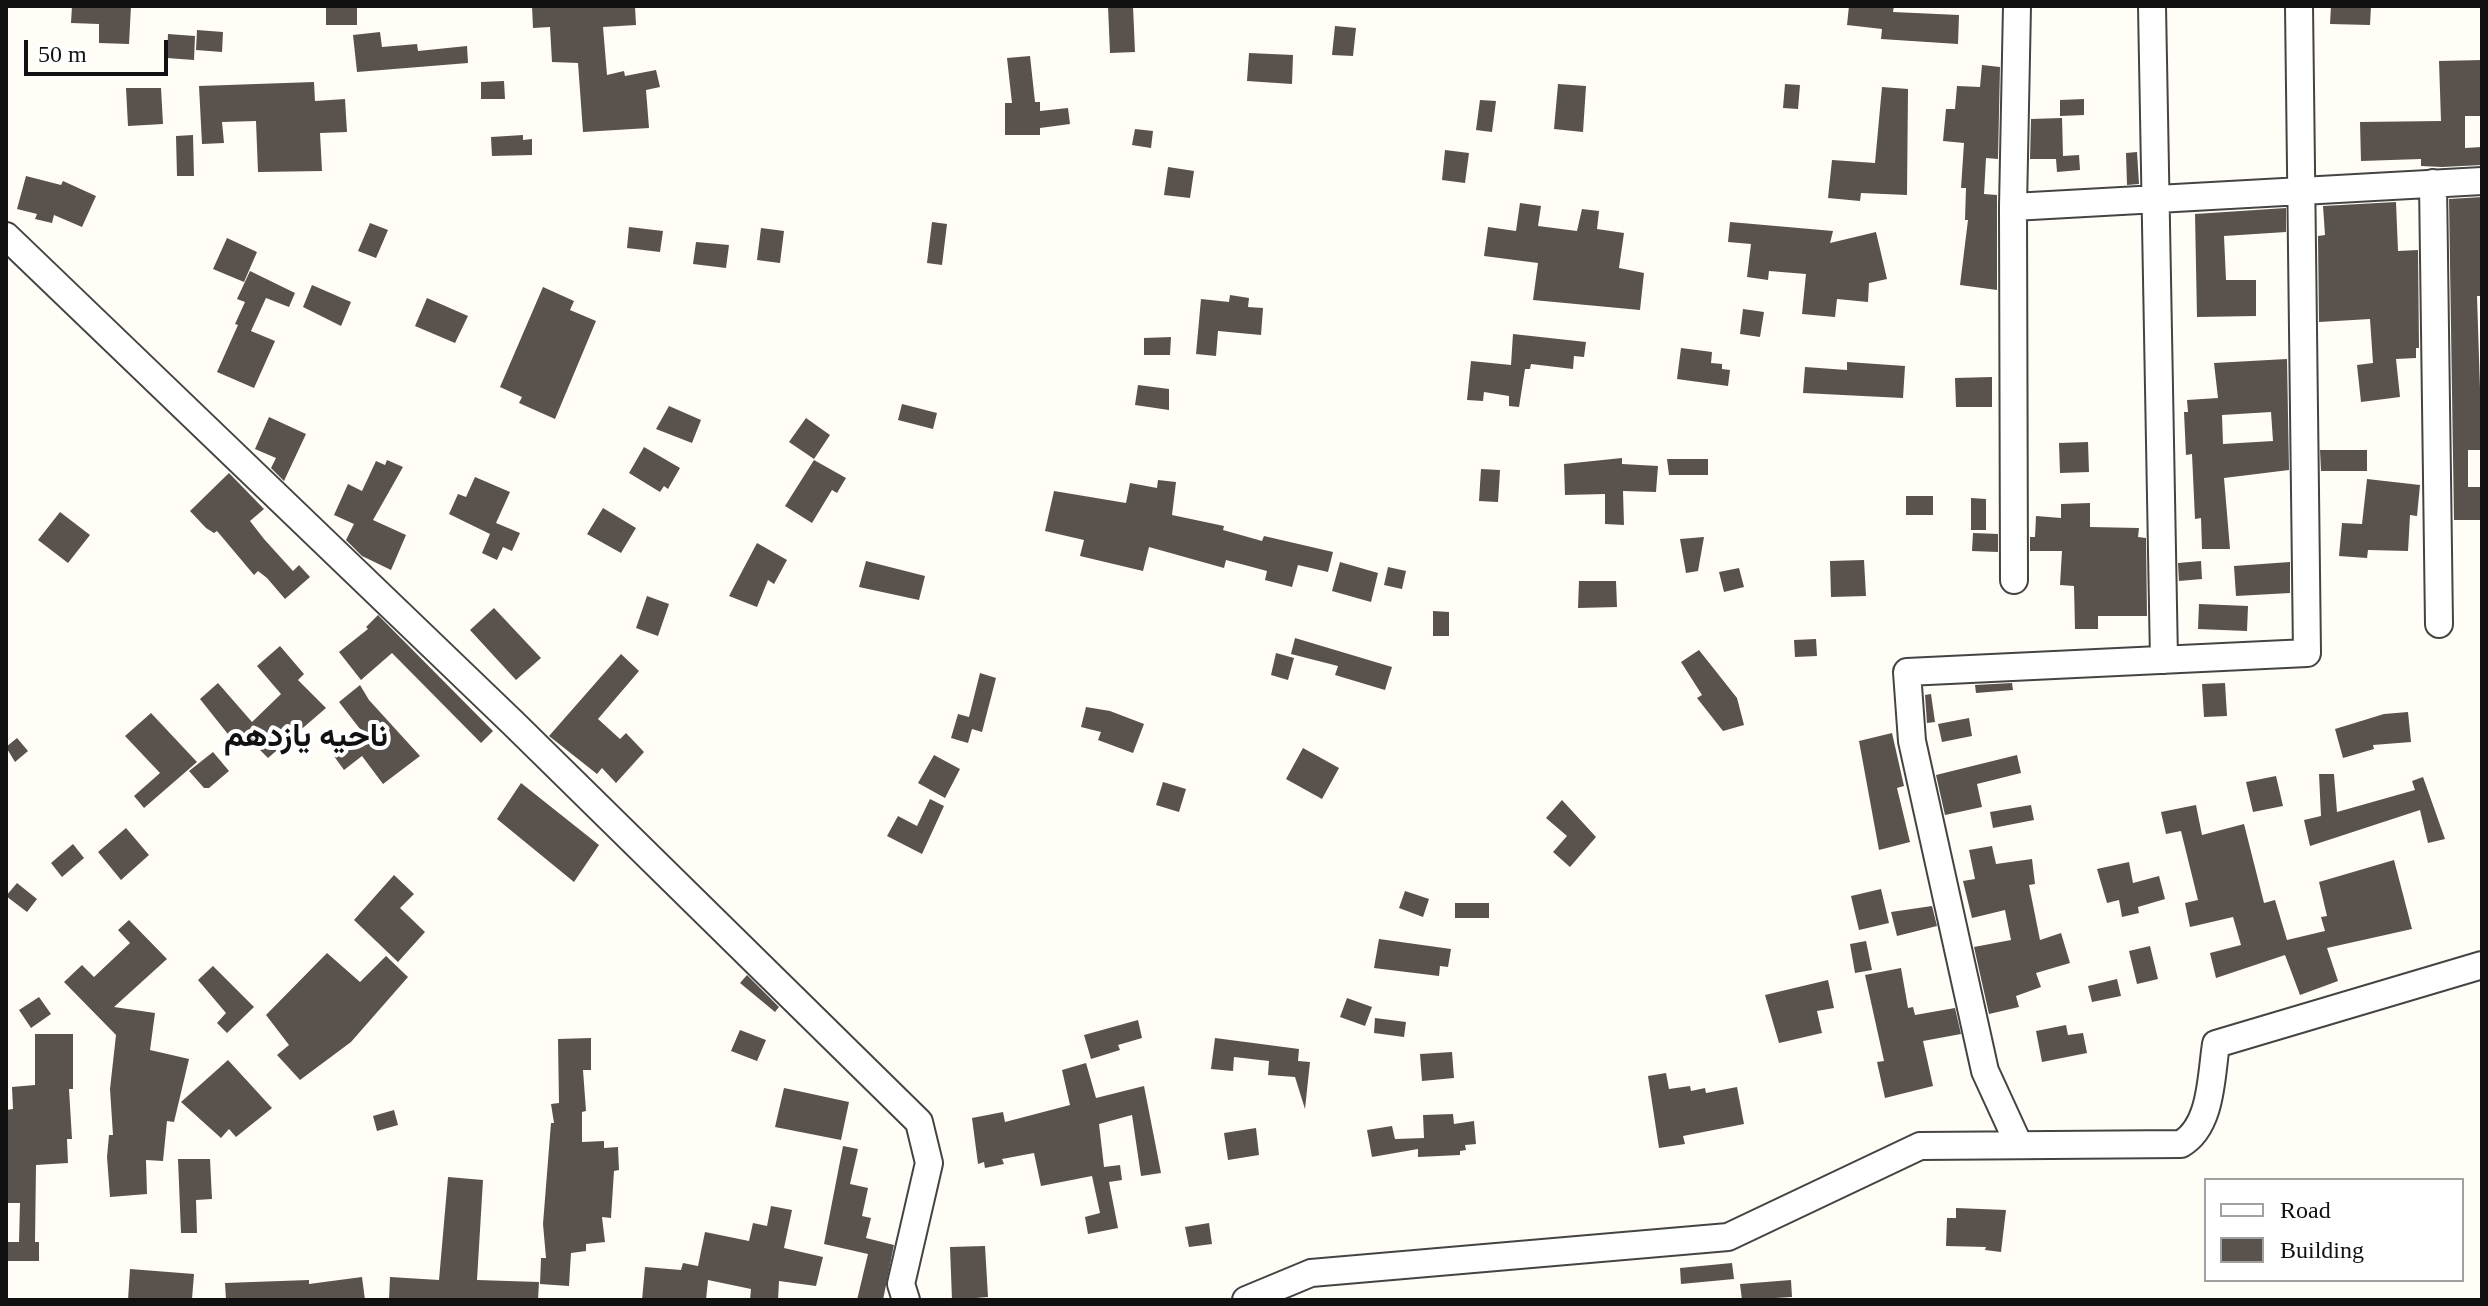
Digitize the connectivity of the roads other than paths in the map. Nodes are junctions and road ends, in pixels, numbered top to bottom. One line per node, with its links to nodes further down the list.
1 (2017, 6): 8 (street)
2 (2152, 6): 7 (street)
3 (2299, 6): 6 (street)
4 (2482, 181): 5 (street)
5 (2433, 183): 6 (street); 11 (street)
6 (2301, 190): 7 (street); 12 (street)
7 (2155, 199): 8 (street); 12 (street)
8 (2013, 207): 10 (street)
9 (6, 236): 15 (street)
10 (2014, 580)
11 (2439, 624)
12 (2164, 660): 14 (street)
13 (2482, 965): 14 (street)
14 (2019, 1145): 16 (street)
15 (906, 1300)
16 (1246, 1300)

